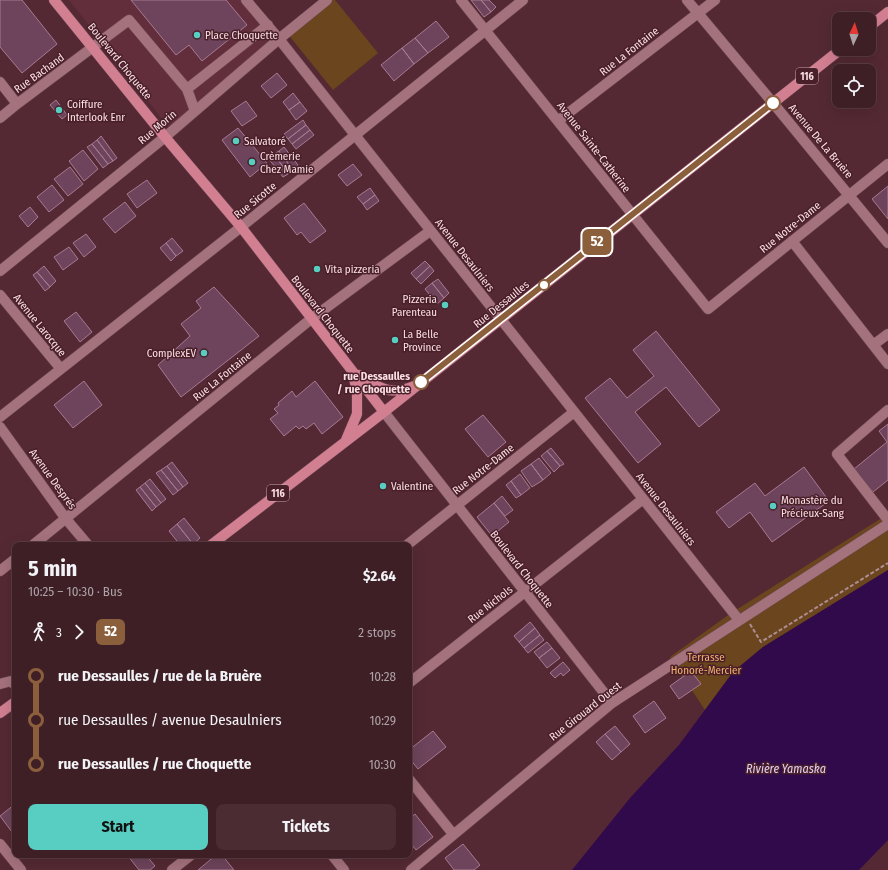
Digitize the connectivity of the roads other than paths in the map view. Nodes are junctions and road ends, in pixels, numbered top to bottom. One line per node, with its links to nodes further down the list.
1 (54, 0): 14 (main road, Boulevard Choquette)
2 (246, 0): 11 (street, Avenue Desaulniers)
3 (328, 0): 13 (street, Rue Morin)
4 (460, 0): 12 (street, Avenue Sainte-Catherine)
5 (523, 0): 12 (street, Rue Sicotte)
6 (687, 0): 9 (street, Avenue De La Bruère)
7 (715, 0): 9 (street, Rue La Fontaine)
8 (888, 12): 10 (main road)
9 (697, 14): 18 (street, Avenue De La Bruère); 22 (street, Rue La Fontaine)
10 (876, 21)
11 (268, 25): 13 (street, Avenue Desaulniers); 17 (street)
12 (484, 31): 22 (street, Avenue Sainte-Catherine); 23 (street, Rue Sicotte)
13 (279, 39): 20 (street, Rue Morin); 23 (street, Avenue Desaulniers)
14 (93, 48): 17 (street, Rue Bachand); 19 (street, Rue Bachand); 24 (main road, Boulevard Choquette)
15 (832, 56): 18 (main road, Rue Dessaulles / 116)
16 (0, 82): 19 (street)
17 (186, 89): 20 (street)
18 (773, 103): 26 (street, Avenue De La Bruère); 27 (main road, Rue Dessaulles / 116)
19 (17, 104): 21 (street, Rue Bachand)
20 (195, 111): 24 (street, Rue Morin)
21 (0, 118)
22 (558, 121): 27 (street, Avenue Sainte-Catherine)
23 (355, 135): 28 (street, Rue Sicotte); 29 (street, Avenue Desaulniers)
24 (165, 137): 28 (main road, Boulevard Choquette); 32 (street, Rue Morin)
25 (888, 164): 26 (street, Rue Notre-Dame)
26 (850, 195): 30 (street, Rue Notre-Dame); 31 (street, Avenue De La Bruère)
27 (632, 215): 34 (street, Avenue Sainte-Catherine); 36 (main road, Rue Dessaulles / 116)
28 (241, 227): 35 (main road, Boulevard Choquette); 40 (street, Rue Sicotte)
29 (430, 231): 35 (street, Rue La Fontaine); 36 (street, Avenue Desaulniers)
30 (792, 241): 34 (street, Rue Notre-Dame); 38 (street)
31 (888, 243)
32 (0, 270)
33 (0, 295): 40 (street, Avenue Larocque)
34 (708, 309)
35 (312, 319): 41 (main road, Boulevard Choquette); 51 (street, Rue La Fontaine)
36 (501, 319): 42 (main road, Rue Dessaulles / 116); 45 (street, Avenue Desaulniers)
37 (888, 334): 38 (street)
38 (873, 345): 39 (street)
39 (888, 364)
40 (61, 369): 46 (street, Rue Sicotte)
41 (352, 371): 42 (main road); 44 (main road, Boulevard Choquette); 48 (main road)
42 (421, 383): 44 (main road, Rue Dessaulles / 116)
43 (888, 410): 52 (street)
44 (384, 412): 48 (main road, Rue Dessaulles / 116); 50 (street, Boulevard Choquette)
45 (574, 412): 49 (street, Avenue Desaulniers); 50 (street, Rue Notre-Dame)
46 (0, 417)
47 (0, 427): 51 (street, Avenue Després)
48 (345, 442): 56 (main road, Rue Dessaulles / 116)
49 (643, 499): 60 (street, Rue Nichols); 61 (street, Avenue Desaulniers)
50 (457, 505): 57 (street, Rue Notre-Dame); 60 (street, Boulevard Choquette)
51 (66, 519): 54 (street, Rue La Fontaine); 55 (street, Avenue Després)
52 (888, 520)
53 (888, 524): 61 (street, Rue Girouard Ouest)
54 (37, 542)
55 (85, 542)
56 (219, 542)
57 (411, 542)
58 (12, 561): 59 (street)
59 (0, 571)
60 (525, 592): 62 (street, Rue Nichols); 65 (street, Boulevard Choquette)
61 (742, 618): 65 (street, Rue Girouard Ouest)
62 (412, 681)
63 (12, 682): 64 (street)
64 (0, 684)
65 (612, 703): 69 (street, Rue Girouard Ouest)
66 (12, 704): 67 (main road)
67 (0, 713)
68 (412, 783): 69 (street)
69 (453, 834): 78 (street, Rue Girouard Ouest)
70 (0, 844): 71 (street)
71 (12, 855)
72 (15, 858): 75 (street)
73 (187, 858): 76 (street)
74 (334, 858): 77 (street)
75 (21, 870)
76 (172, 870)
77 (344, 870)
78 (411, 870)

